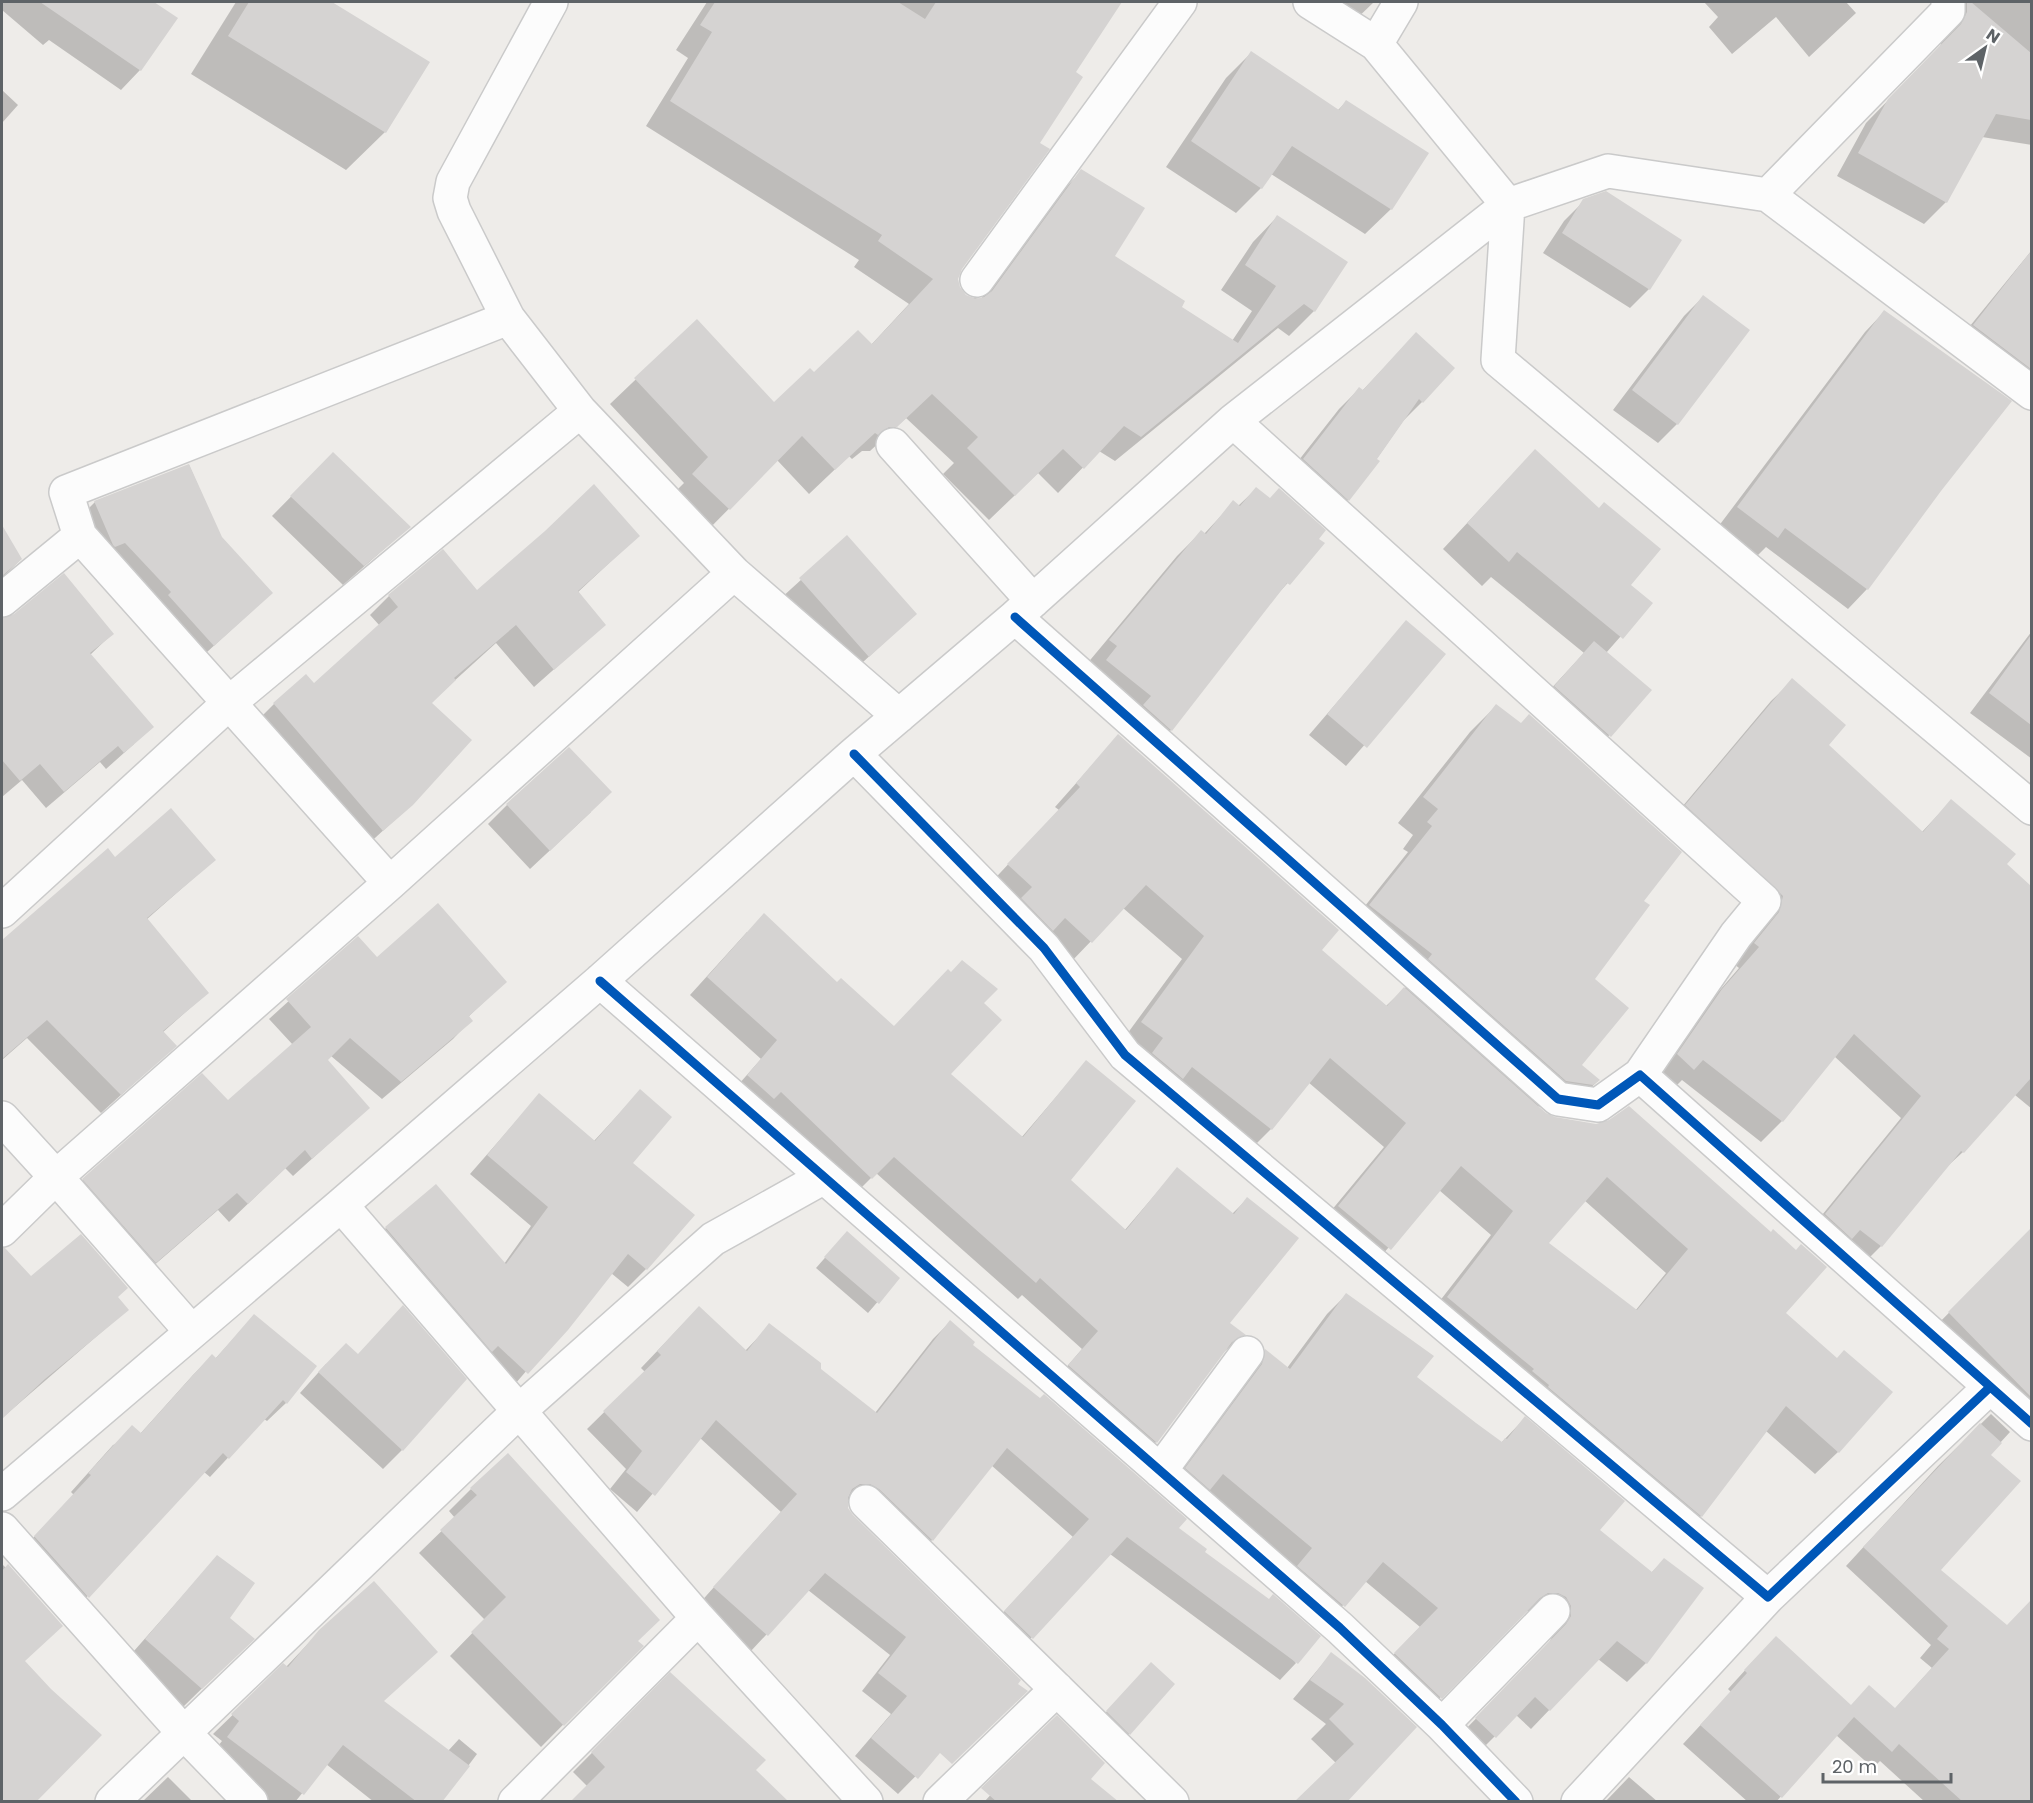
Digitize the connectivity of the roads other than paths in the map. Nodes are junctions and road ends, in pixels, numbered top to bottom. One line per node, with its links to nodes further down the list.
1 (551, 2): 10 (street)
2 (1180, 2): 9 (street)
3 (1310, 2): 6 (street)
4 (1401, 2): 6 (street)
5 (1948, 2): 7 (street)
6 (1376, 44): 8 (street)
7 (1768, 195): 8 (street); 11 (street)
8 (1508, 205): 13 (street); 22 (street)
9 (977, 280)
10 (508, 318): 12 (street); 15 (street)
11 (2031, 393)
12 (580, 411): 16 (street); 19 (street)
13 (1233, 421): 18 (street); 26 (street)
14 (893, 446): 18 (street)
15 (80, 536): 17 (street); 19 (street)
16 (734, 573): 20 (street); 23 (street)
17 (2, 600)
18 (1024, 609): 20 (street); 26 (street)
19 (229, 703): 23 (street); 24 (street)
20 (899, 716): 21 (street)
21 (854, 754): 25 (street); 41 (street)
22 (2031, 808)
23 (390, 883): 28 (street)
24 (2, 911)
25 (600, 981): 29 (street); 30 (street)
26 (1640, 1076): 34 (street)
27 (2, 1118): 28 (street)
28 (56, 1177): 31 (street); 32 (street)
29 (824, 1177): 35 (street); 37 (street)
30 (341, 1205): 32 (street); 35 (street)
31 (2, 1230)
32 (191, 1331): 38 (street)
33 (1247, 1353): 37 (street)
34 (1989, 1388): 36 (street); 41 (street)
35 (519, 1411): 43 (street); 46 (street)
36 (2031, 1424)
37 (1160, 1471): 45 (street)
38 (2, 1494)
39 (866, 1502): 44 (street)
40 (2, 1529): 46 (street)
41 (1768, 1597): 54 (street)
42 (1553, 1611): 45 (street)
43 (698, 1618): 49 (street); 50 (street)
44 (1057, 1689): 51 (street); 52 (street)
45 (1442, 1725): 53 (street)
46 (184, 1733): 47 (street); 48 (street)
47 (112, 1802)
48 (251, 1802)
49 (515, 1802)
50 (866, 1802)
51 (940, 1802)
52 (1172, 1802)
53 (1516, 1802)
54 (1578, 1802)

